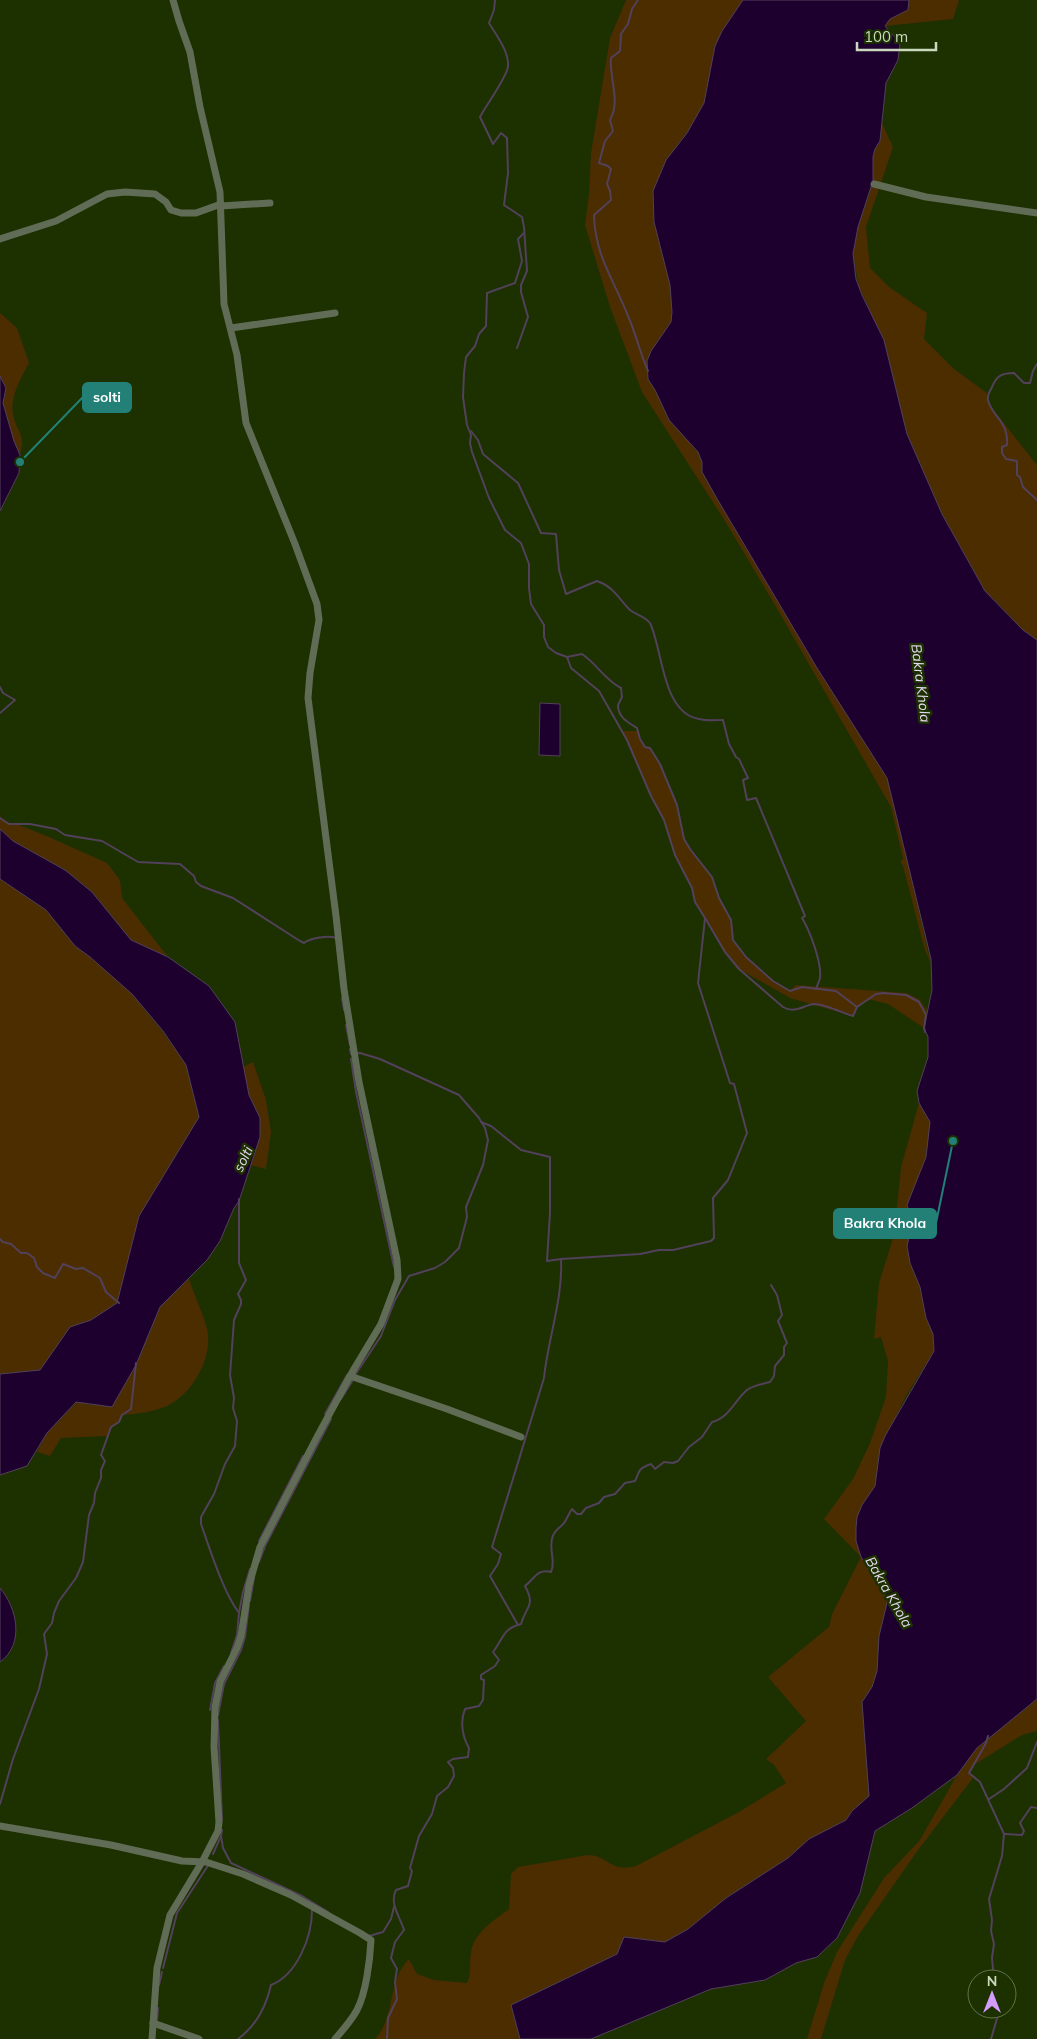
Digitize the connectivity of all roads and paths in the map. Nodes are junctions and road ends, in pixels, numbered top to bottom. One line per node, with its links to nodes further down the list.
1 (173, 0): 4 (street)
2 (874, 184): 5 (street)
3 (270, 203): 4 (street)
4 (221, 205): 6 (street); 8 (street)
5 (1037, 213)
6 (0, 239)
7 (335, 313): 8 (street)
8 (231, 328): 9 (street)
9 (350, 1376): 10 (street); 12 (street)
10 (521, 1437)
11 (0, 1826): 12 (street)
12 (202, 1862): 13 (street); 16 (street)
13 (153, 2023): 14 (street); 15 (street)
14 (152, 2039)
15 (199, 2039)
16 (336, 2039)

